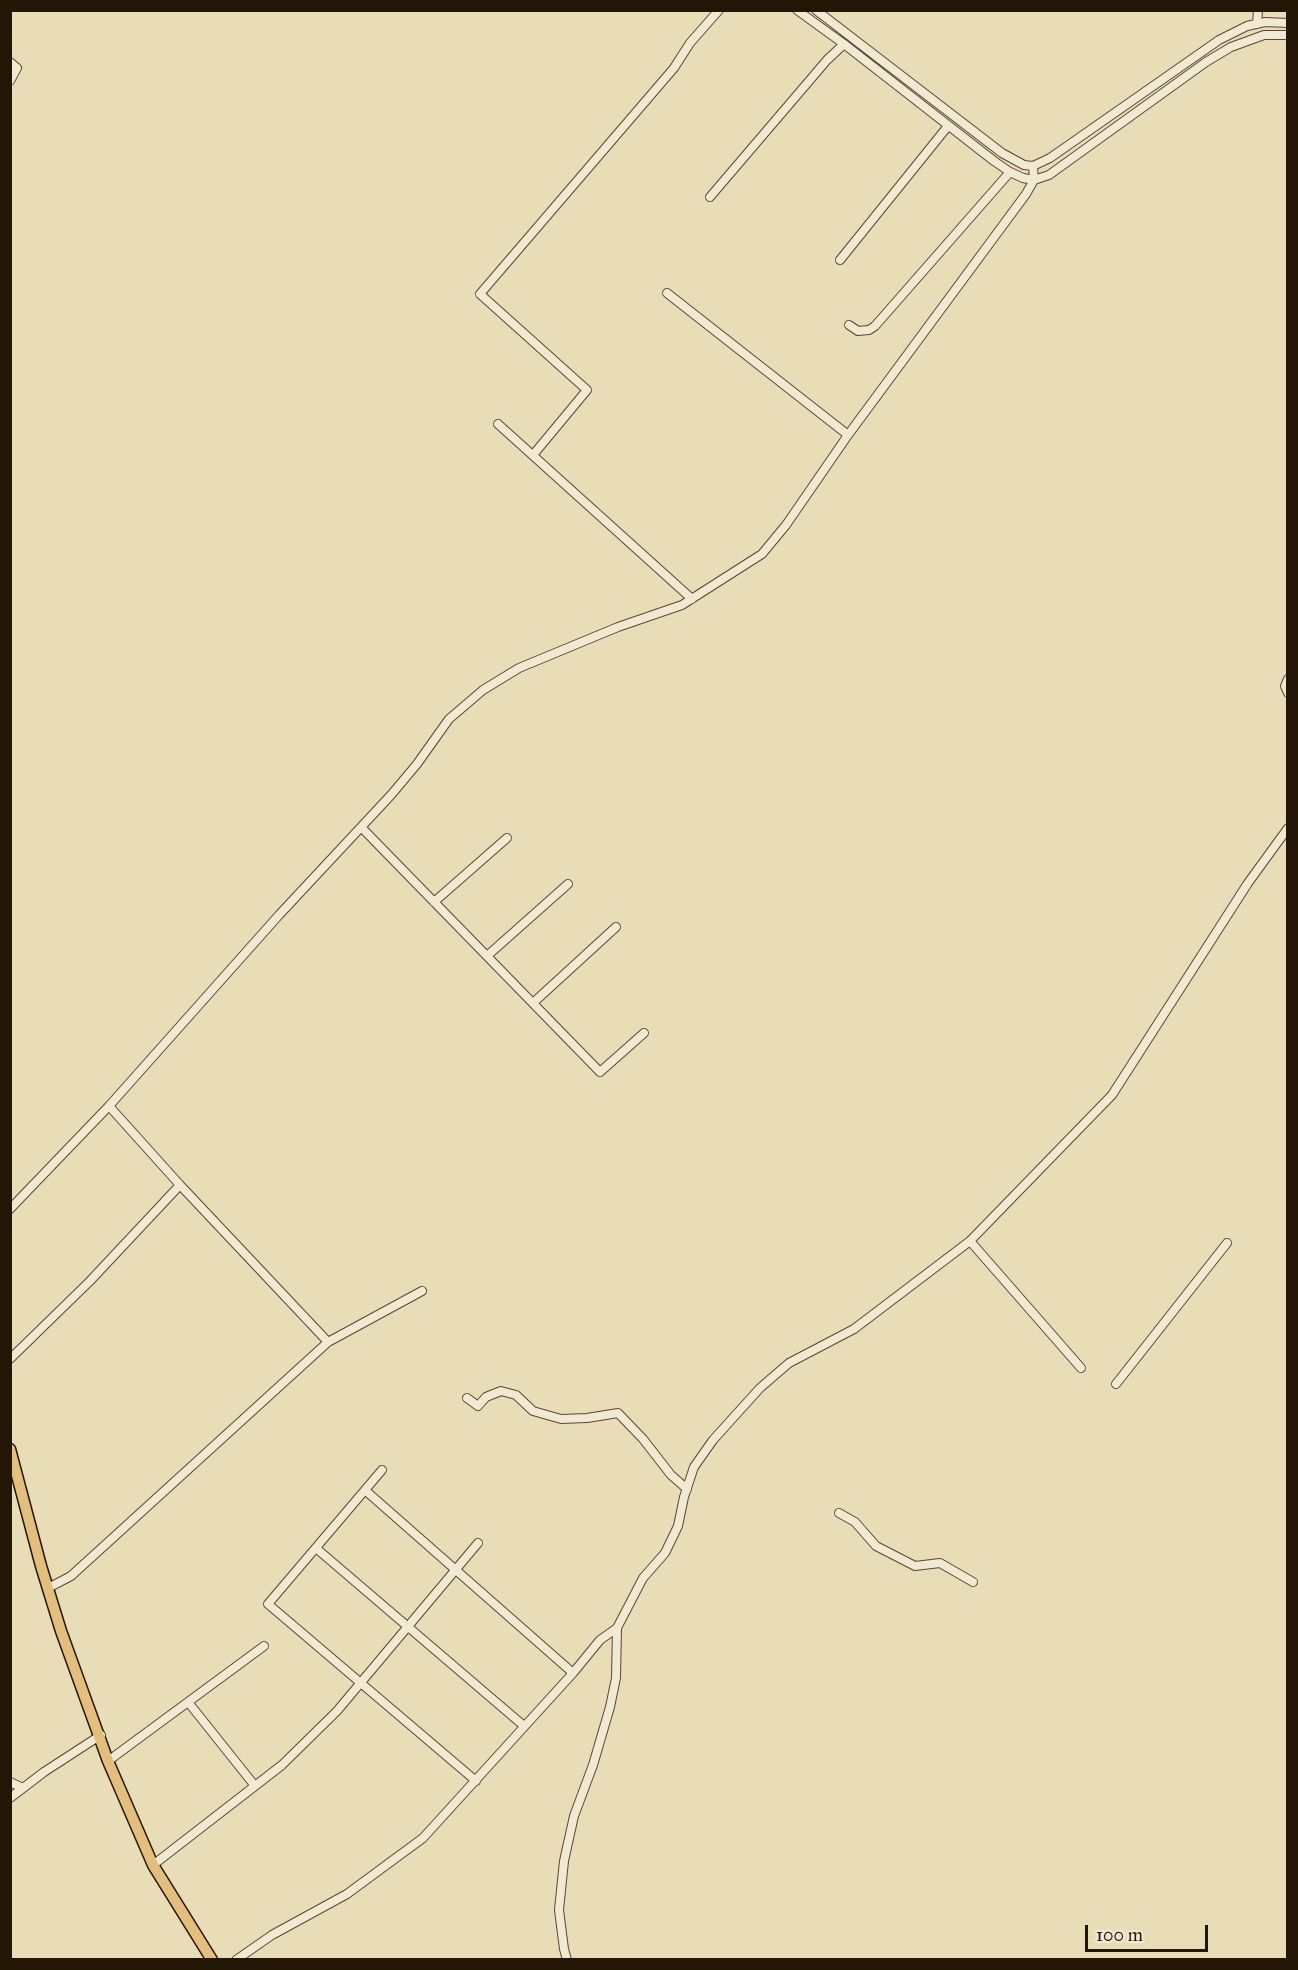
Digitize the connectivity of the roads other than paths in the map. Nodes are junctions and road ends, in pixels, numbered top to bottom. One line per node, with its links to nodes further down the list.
1 (719, 10): 21 (street)
2 (797, 10): 8 (street)
3 (816, 10): 12 (street)
4 (1258, 10): 6 (street)
5 (1287, 23): 6 (street)
6 (1257, 24): 12 (street)
7 (1287, 35): 14 (street)
8 (844, 44): 11 (street); 15 (street)
9 (10, 62): 10 (street)
10 (10, 81)
11 (948, 126): 13 (street); 16 (street)
12 (1033, 166): 14 (street)
13 (1010, 172): 14 (street); 18 (street)
14 (1034, 180): 20 (street)
15 (710, 197)
16 (840, 260)
17 (667, 293): 20 (street)
18 (849, 325)
19 (498, 424): 21 (street)
20 (848, 435): 22 (street)
21 (532, 455): 22 (street)
22 (692, 599): 25 (street)
23 (1287, 679): 24 (street)
24 (1287, 693)
25 (361, 827): 29 (street); 34 (street)
26 (1287, 828): 37 (street)
27 (507, 838): 29 (street)
28 (568, 884): 31 (street)
29 (434, 902): 31 (street)
30 (616, 927): 32 (street)
31 (487, 956): 32 (street)
32 (533, 1003): 33 (street)
33 (644, 1033)
34 (109, 1106): 35 (street); 36 (street)
35 (180, 1185): 40 (street); 41 (street)
36 (10, 1209)
37 (970, 1241): 42 (street); 47 (street)
38 (1227, 1243): 43 (street)
39 (422, 1290): 40 (street)
40 (328, 1342): 54 (street)
41 (10, 1359)
42 (1081, 1368)
43 (1116, 1384)
44 (467, 1398): 47 (street)
45 (10, 1449): 54 (main road)
46 (382, 1470): 48 (street)
47 (687, 1489): 55 (street)
48 (366, 1491): 51 (street); 52 (street)
49 (839, 1513): 53 (street)
50 (478, 1543): 52 (street)
51 (317, 1549): 56 (street); 59 (street)
52 (456, 1570): 56 (street); 58 (street)
53 (973, 1582)
54 (48, 1588): 62 (main road)
55 (617, 1628): 58 (street); 72 (street)
56 (408, 1629): 59 (street); 61 (street)
57 (264, 1646): 60 (street)
58 (573, 1673): 61 (street)
59 (360, 1683): 64 (street); 66 (street)
60 (188, 1702): 63 (street); 66 (street)
61 (524, 1726): 64 (street)
62 (101, 1736): 63 (main road); 67 (street)
63 (108, 1761): 69 (main road)
64 (476, 1781): 71 (street)
65 (10, 1782): 67 (street)
66 (255, 1786): 69 (street)
67 (23, 1788): 68 (street)
68 (10, 1798)
69 (153, 1865): 70 (main road)
70 (212, 1959)
71 (236, 1959)
72 (567, 1959)

